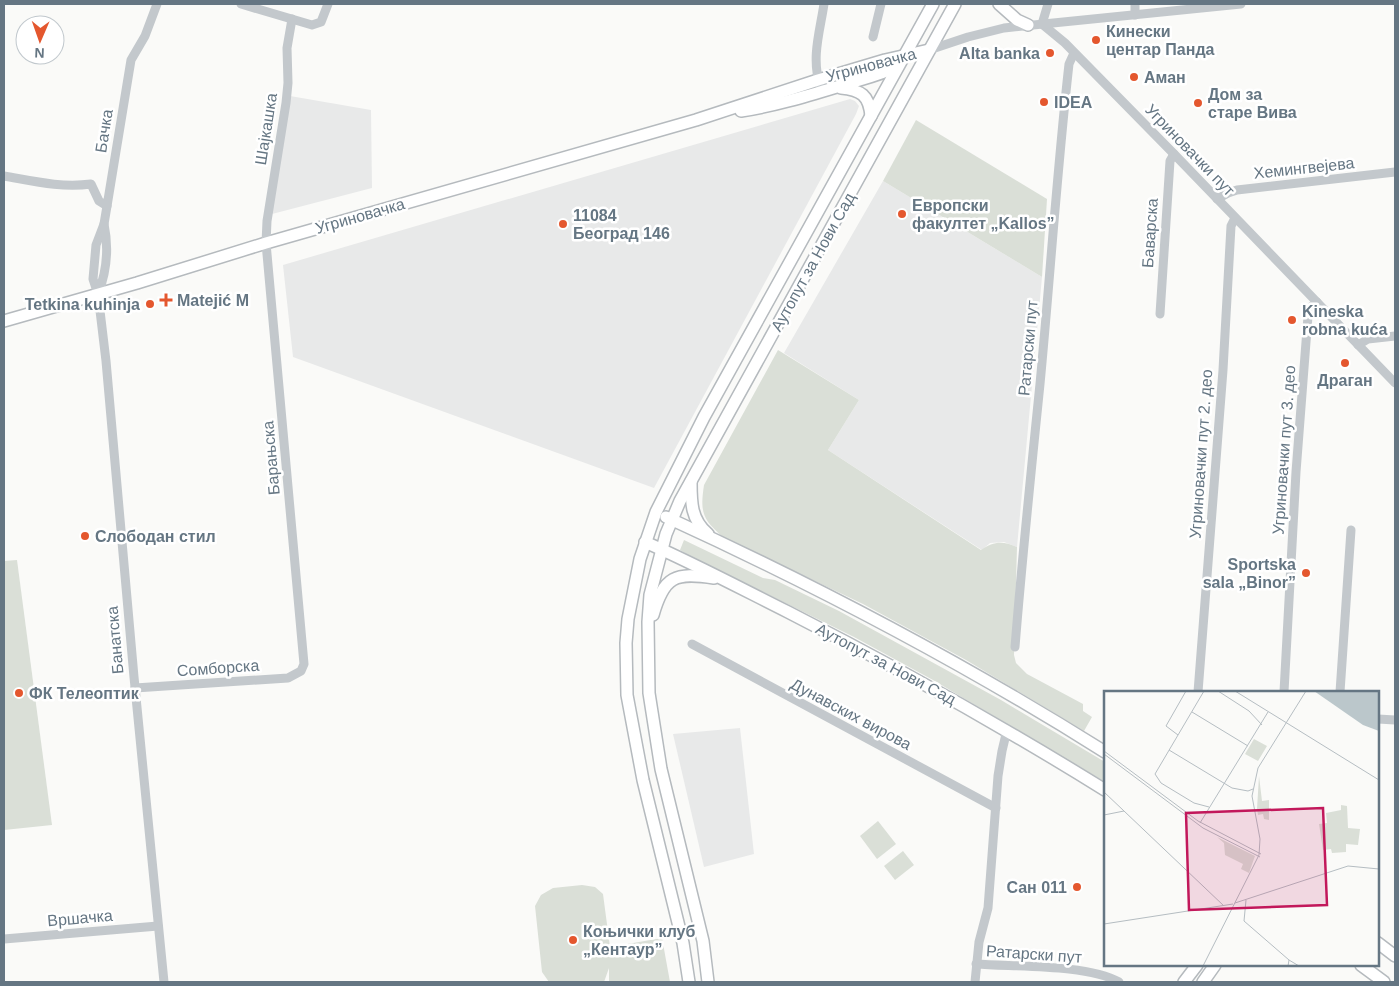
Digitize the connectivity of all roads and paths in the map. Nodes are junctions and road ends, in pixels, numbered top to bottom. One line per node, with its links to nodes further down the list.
1 (157, 4): 31 (street, Бачка)
2 (241, 4): 14 (street)
3 (328, 4): 14 (street)
4 (824, 4): 22 (street)
5 (881, 4): 17 (street)
6 (933, 4): 20 (main road, Аутопут за Нови Сад)
7 (955, 4): 18 (main road, Аутопут за Нови Сад)
8 (999, 4): 16 (main road)
9 (1048, 4): 15 (street)
10 (1135, 4): 13 (street)
11 (1241, 4): 12 (street)
12 (1182, 7): 13 (street)
13 (1135, 15): 15 (street)
14 (292, 19): 33 (street, Шајкашка)
15 (1042, 24): 16 (street); 19 (street, Угриновачки пут)
16 (1028, 25): 18 (street)
17 (872, 37)
18 (929, 50): 20 (main road, Угриновачка); 21 (main road, Угриновачка); 41 (main road, Аутопут за Нови Сад)
19 (1074, 53): 27 (street, Угриновачки пут); 51 (street, Ратарски пут)
20 (905, 55): 21 (main road, Аутопут за Нови Сад); 22 (main road, Угриновачка)
21 (898, 67): 23 (main road, Угриновачка); 26 (main road, Аутопут за Нови Сад)
22 (818, 80): 24 (street); 25 (main road, Угриновачка)
23 (837, 87): 24 (main road, Угриновачка); 26 (main road)
24 (822, 91): 25 (main road, Угриновачка)
25 (718, 113): 33 (main road, Угриновачка)
26 (871, 116): 42 (main road, Аутопут за Нови Сад)
27 (1174, 154): 30 (street, Угриновачки пут); 36 (street, Баварска)
28 (1395, 172): 30 (street, Хемингвејева)
29 (4, 176): 31 (street)
30 (1217, 199): 32 (street, Угриновачки пут)
31 (108, 206): 34 (street, Бачка)
32 (1235, 218): 35 (street, Угриновачки пут); 54 (street, Угриновачки пут 2. део)
33 (266, 243): 34 (main road, Угриновачка); 52 (street, Барањска)
34 (98, 294): 37 (main road, Угриновачка); 53 (street, Банатска)
35 (1317, 302): 39 (street, Угриновачки пут); 55 (street, Угриновачки пут 3. део)
36 (1160, 314)
37 (4, 322)
38 (1395, 336): 39 (street)
39 (1358, 345): 40 (street, Угриновачки пут)
40 (1395, 383)
41 (691, 481): 43 (main road, Аутопут за Нови Сад); 45 (main road)
42 (656, 512): 43 (main road, Аутопут за Нови Сад); 46 (main road, Аутопут за Нови Сад)
43 (672, 519): 45 (main road, Аутопут за Нови Сад); 47 (main road, Аутопут за Нови Сад)
44 (1351, 530): 56 (street)
45 (717, 541): 60 (main road, Аутопут за Нови Сад)
46 (645, 542): 47 (main road, Аутопут за Нови Сад); 72 (main road)
47 (661, 549): 48 (main road, Аутопут за Нови Сад); 49 (main road)
48 (723, 580): 49 (main road); 59 (main road, Аутопут за Нови Сад)
49 (648, 637): 73 (main road)
50 (692, 644): 62 (street, Дунавских вирова)
51 (1015, 648)
52 (301, 670): 53 (street, Сомборска)
53 (135, 688): 63 (street, Банатска)
54 (1198, 691)
55 (1284, 691)
56 (1340, 691)
57 (1379, 719): 58 (street)
58 (1395, 720)
59 (1008, 730): 61 (main road, Аутопут за Нови Сад); 62 (street)
60 (1104, 751)
61 (1104, 789)
62 (996, 808): 67 (street)
63 (158, 926): 64 (street, Вршачка); 71 (street, Банатска)
64 (4, 939)
65 (1379, 944): 66 (main road)
66 (1395, 956)
67 (976, 964): 74 (street); 75 (street, Ратарски пут)
68 (1196, 966): 76 (main road)
69 (1214, 966): 77 (main road)
70 (1362, 966): 78 (main road)
71 (164, 982)
72 (689, 982)
73 (708, 982)
74 (974, 982)
75 (1119, 982)
76 (1184, 982)
77 (1203, 982)
78 (1384, 982)

